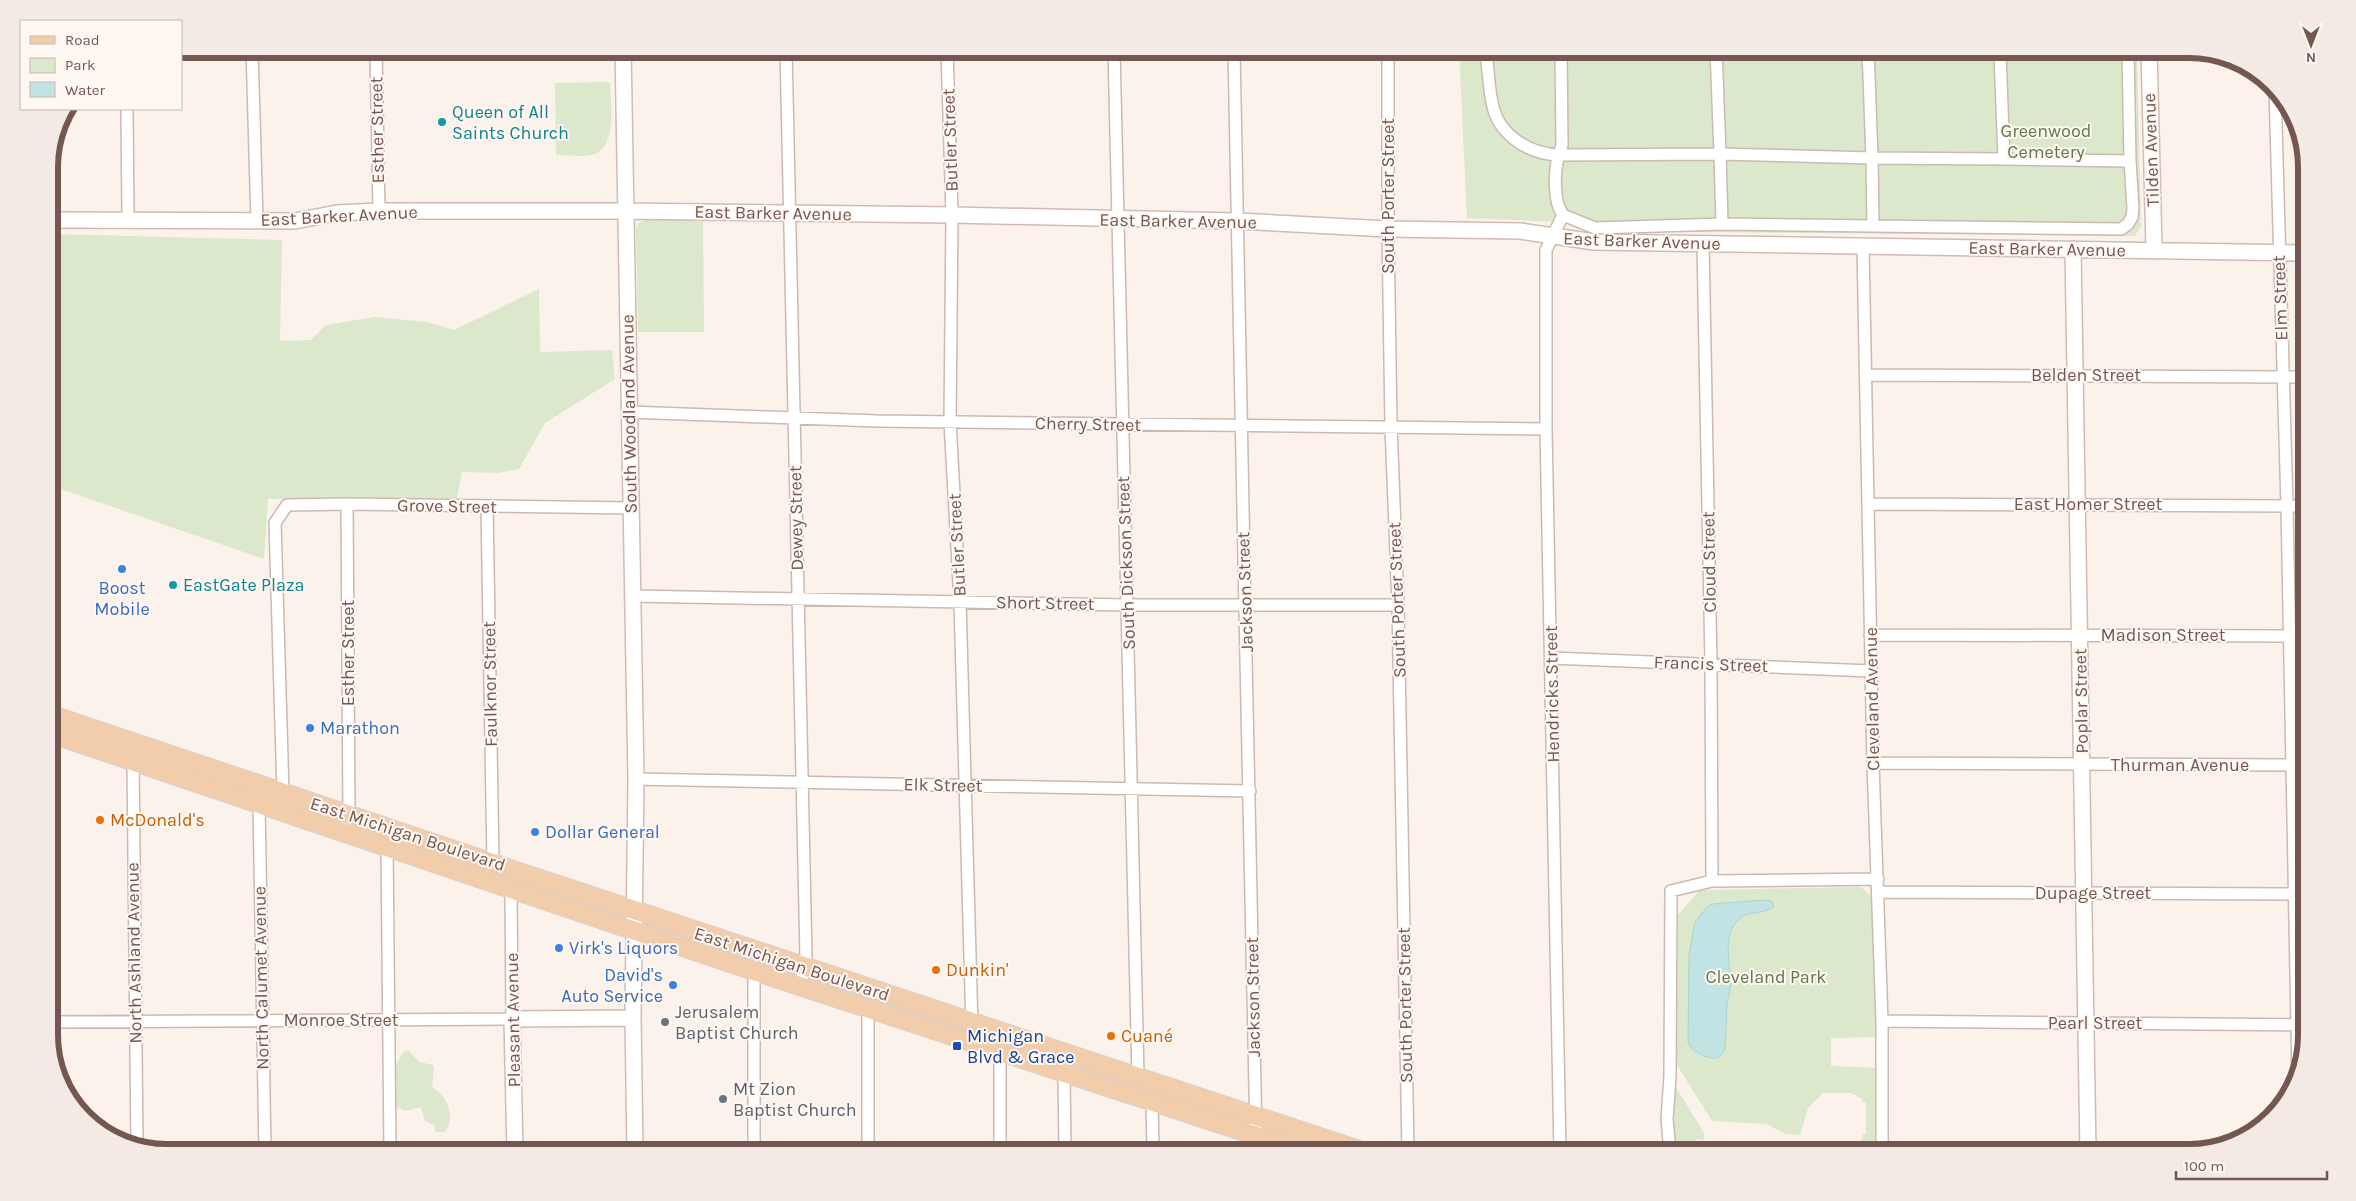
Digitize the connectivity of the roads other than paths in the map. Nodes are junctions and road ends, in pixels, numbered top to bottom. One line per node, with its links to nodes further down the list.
1 (252, 58): 31 (street)
2 (376, 58): 23 (street, Esther Street)
3 (623, 58): 24 (street, South Woodland Avenue)
4 (786, 58): 25 (street, Dewey Street)
5 (947, 58): 26 (street, Butler Street)
6 (1114, 58): 28 (street, South Dickson Street)
7 (1234, 58): 32 (street, Jackson Street)
8 (1388, 58): 35 (street, South Porter Street)
9 (1487, 58): 19 (street)
10 (1561, 58): 19 (street)
11 (1716, 58): 18 (street)
12 (1868, 58): 20 (street)
13 (2000, 58): 21 (street)
14 (2128, 58): 22 (street)
15 (2149, 58): 40 (street, Tilden Avenue)
16 (2275, 99): 41 (street, Elm Street)
17 (127, 110): 30 (street)
18 (1720, 154): 19 (street); 20 (street); 33 (street)
19 (1559, 155): 27 (street)
20 (1872, 158): 21 (street); 34 (street)
21 (2004, 159): 22 (street)
22 (2130, 160): 34 (street)
23 (379, 211): 24 (street, East Barker Avenue); 31 (street, East Barker Avenue)
24 (625, 211): 25 (street, East Barker Avenue); 47 (street, South Woodland Avenue)
25 (789, 214): 26 (street, East Barker Avenue); 48 (street, Dewey Street)
26 (952, 215): 28 (street, East Barker Avenue); 49 (street, Butler Street)
27 (1563, 215): 33 (street); 36 (street, Hendricks Street)
28 (1116, 219): 32 (street, East Barker Avenue); 50 (street, South Dickson Street)
29 (58, 220): 30 (street, East Barker Avenue)
30 (128, 220): 31 (street, East Barker Avenue)
31 (257, 221)
32 (1237, 221): 35 (street, East Barker Avenue); 51 (street, Jackson Street)
33 (1722, 224): 34 (street)
34 (1873, 226)
35 (1388, 229): 36 (street, East Barker Avenue); 52 (street, South Porter Street)
36 (1553, 237): 37 (street, East Barker Avenue); 53 (street, Hendricks Street)
37 (1703, 244): 38 (street, East Barker Avenue); 72 (street, Cloud Street)
38 (1863, 246): 39 (street, East Barker Avenue); 43 (street, Cleveland Avenue)
39 (2073, 249): 40 (street, East Barker Avenue); 44 (street, Poplar Street)
40 (2154, 250): 41 (street, East Barker Avenue)
41 (2278, 252): 42 (street, East Barker Avenue); 45 (street, Elm Street)
42 (2298, 253)
43 (1865, 375): 44 (street, Belden Street); 55 (street, Cleveland Avenue)
44 (2075, 375): 45 (street, Belden Street); 56 (street, Poplar Street)
45 (2283, 377): 46 (street, Belden Street); 58 (street, Elm Street)
46 (2298, 377)
47 (629, 412): 48 (street, Cherry Street); 60 (street, South Woodland Avenue)
48 (793, 417): 49 (street, Cherry Street); 62 (street, Dewey Street)
49 (950, 422): 50 (street, Cherry Street); 63 (street, Butler Street)
50 (1122, 424): 51 (street, Cherry Street); 64 (street, South Dickson Street)
51 (1240, 424): 52 (street, Cherry Street); 65 (street, Jackson Street)
52 (1391, 426): 53 (street, Cherry Street); 66 (street, South Porter Street)
53 (1546, 429): 71 (street, Hendricks Street)
54 (347, 504): 57 (street, Grove Street); 86 (street, Grove Street); 88 (street, Esther Street)
55 (1868, 504): 56 (street, East Homer Street); 67 (street, Cleveland Avenue)
56 (2078, 504): 58 (street, East Homer Street); 68 (street, Poplar Street)
57 (486, 506): 60 (street, Grove Street); 91 (street, Faulknor Street)
58 (2287, 506): 59 (street, East Homer Street); 69 (street, Elm Street)
59 (2298, 506)
60 (630, 508): 61 (street, South Woodland Avenue)
61 (632, 596): 62 (street, Short Street); 81 (street, South Woodland Avenue)
62 (798, 600): 63 (street, Short Street); 82 (street, Dewey Street)
63 (960, 602): 64 (street, Short Street); 83 (street, Butler Street)
64 (1126, 604): 65 (street, Short Street); 84 (street, South Dickson Street)
65 (1245, 604): 66 (street, Short Street); 85 (street, Jackson Street)
66 (1398, 604): 136 (street, South Porter Street)
67 (1870, 635): 68 (street, Madison Street); 73 (street, Cleveland Avenue)
68 (2080, 635): 69 (street, Madison Street); 78 (street, Poplar Street)
69 (2289, 636): 70 (street, Madison Street); 79 (street, Elm Street)
70 (2298, 636)
71 (1551, 658): 72 (street, Francis Street); 137 (street, Hendricks Street)
72 (1711, 664): 73 (street, Francis Street); 93 (street, Cloud Street)
73 (1871, 671): 77 (street, Cleveland Avenue)
74 (58, 717): 86 (main road, East Michigan Boulevard)
75 (58, 736): 76 (main road, East Michigan Boulevard)
76 (133, 761): 87 (main road, East Michigan Boulevard); 112 (street, North Ashland Avenue)
77 (1873, 762): 78 (street, Thurman Avenue); 92 (street, Cleveland Avenue)
78 (2082, 765): 79 (street, Thurman Avenue); 96 (street, Poplar Street)
79 (2292, 765): 80 (street, Thurman Avenue); 97 (street, Elm Street)
80 (2298, 765)
81 (636, 778): 82 (street, Elk Street); 99 (street, South Woodland Avenue)
82 (803, 782): 83 (street, Elk Street); 102 (street, Dewey Street)
83 (965, 785): 84 (street, Elk Street); 113 (street, Butler Street)
84 (1132, 788): 85 (street, Elk Street); 120 (street, South Dickson Street)
85 (1250, 791): 122 (street, Jackson Street)
86 (283, 792): 88 (main road, East Michigan Boulevard)
87 (259, 803): 89 (main road, East Michigan Boulevard); 109 (street, North Calumet Avenue)
88 (349, 814): 89 (street, Esther Street); 91 (main road, East Michigan Boulevard)
89 (344, 831): 90 (main road, East Michigan Boulevard)
90 (387, 846): 94 (main road, East Michigan Boulevard); 108 (street)
91 (493, 862): 99 (main road, East Michigan Boulevard)
92 (1878, 879): 93 (street); 95 (street, Cleveland Avenue)
93 (1712, 881): 138 (street)
94 (511, 888): 100 (main road, East Michigan Boulevard); 107 (street, Pleasant Avenue)
95 (1878, 892): 96 (street, Dupage Street); 110 (street, Cleveland Avenue)
96 (2084, 893): 97 (street, Dupage Street); 114 (street, Poplar Street)
97 (2294, 894): 98 (street, Dupage Street); 101 (street, Elm Street)
98 (2298, 894)
99 (635, 912): 100 (street, South Woodland Avenue); 102 (main road, East Michigan Boulevard)
100 (635, 930): 103 (main road, East Michigan Boulevard); 106 (street, South Woodland Avenue)
101 (2298, 960)
102 (806, 968): 104 (street, Dewey Street); 113 (main road, East Michigan Boulevard)
103 (754, 971): 104 (main road, East Michigan Boulevard); 129 (street)
104 (799, 985): 105 (main road, East Michigan Boulevard)
105 (868, 1008): 117 (main road, East Michigan Boulevard); 130 (street)
106 (633, 1018): 107 (street, Monroe Street); 128 (street, South Woodland Avenue)
107 (512, 1019): 108 (street, Monroe Street); 127 (street, Pleasant Avenue)
108 (388, 1020): 109 (street, Monroe Street); 126 (street)
109 (262, 1021): 112 (street, Monroe Street); 125 (street, North Calumet Avenue)
110 (1882, 1021): 114 (street, Pearl Street); 139 (street, Cleveland Avenue)
111 (58, 1022): 112 (street, Monroe Street)
112 (135, 1022): 124 (street, North Ashland Avenue)
113 (973, 1024): 116 (main road, East Michigan Boulevard); 117 (street, Butler Street)
114 (2086, 1024): 115 (street, Pearl Street); 140 (street, Poplar Street)
115 (2298, 1025)
116 (1005, 1034): 118 (street); 120 (main road, East Michigan Boulevard)
117 (968, 1040): 118 (main road, East Michigan Boulevard)
118 (998, 1051): 119 (main road, East Michigan Boulevard); 131 (street)
119 (1064, 1072): 121 (main road, East Michigan Boulevard); 132 (street)
120 (1138, 1078): 122 (main road, East Michigan Boulevard)
121 (1152, 1102): 123 (main road, East Michigan Boulevard); 133 (street)
122 (1255, 1116): 123 (street, Jackson Street); 135 (main road, East Michigan Boulevard)
123 (1256, 1136): 134 (main road, East Michigan Boulevard)
124 (137, 1140)
125 (264, 1144)
126 (390, 1144)
127 (515, 1144)
128 (635, 1144)
129 (754, 1144)
130 (868, 1144)
131 (1000, 1144)
132 (1065, 1144)
133 (1153, 1144)
134 (1281, 1144)
135 (1341, 1144)
136 (1408, 1144)
137 (1560, 1144)
138 (1669, 1144)
139 (1882, 1144)
140 (2088, 1144)

